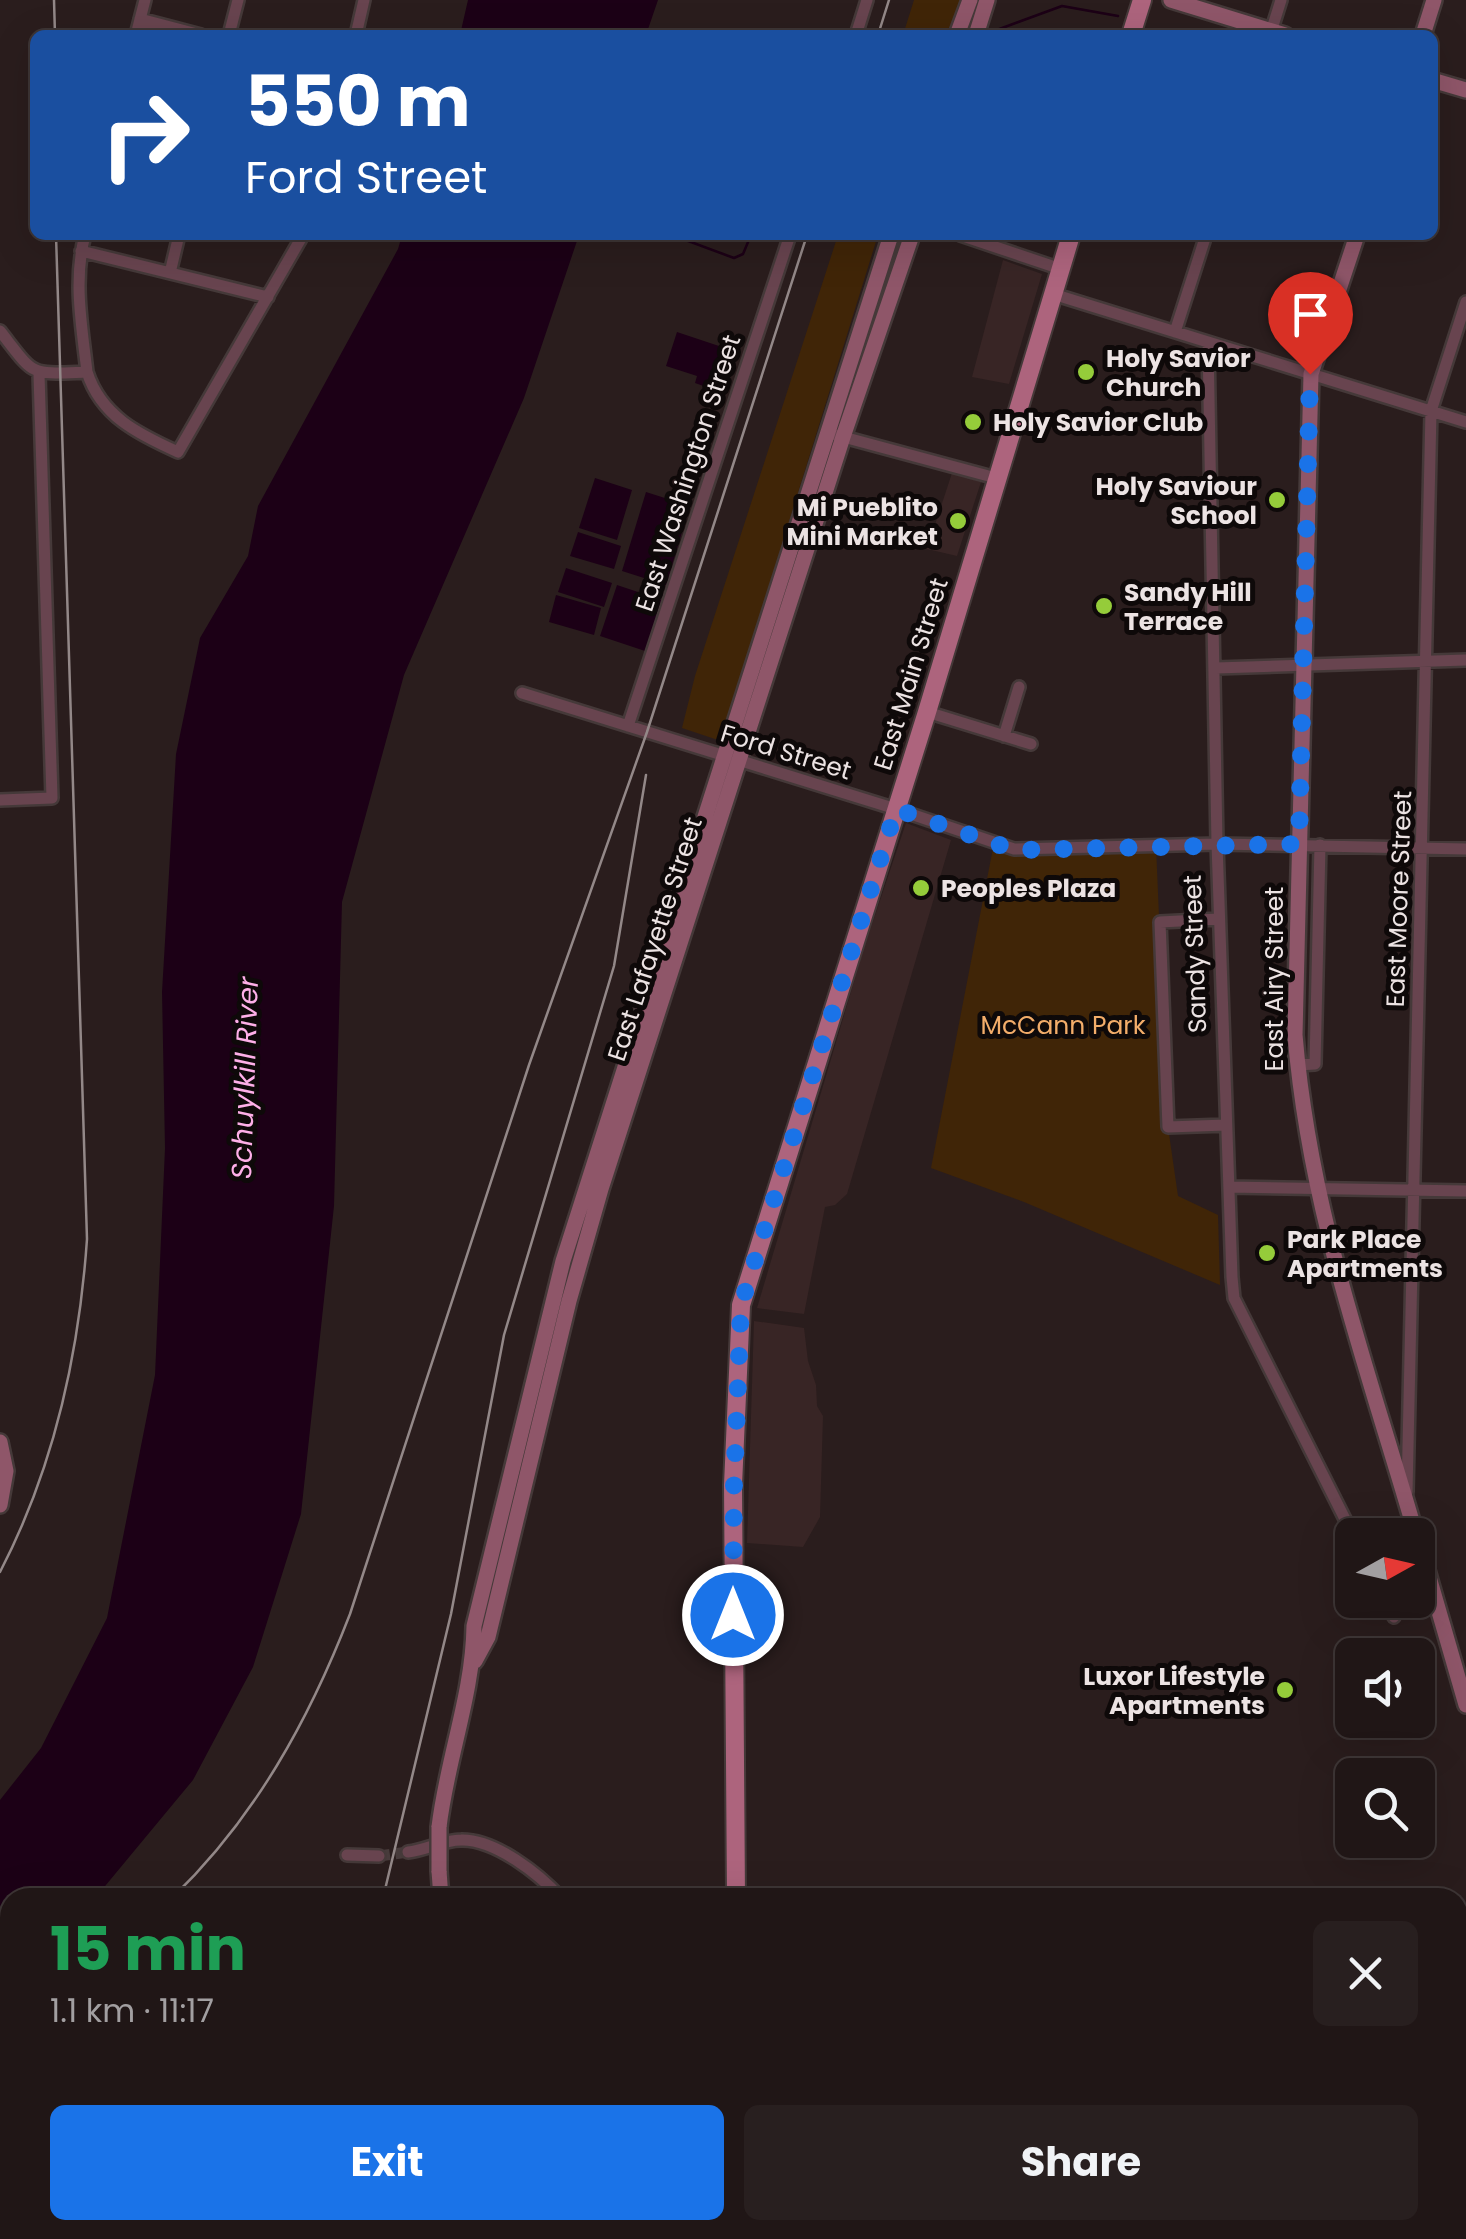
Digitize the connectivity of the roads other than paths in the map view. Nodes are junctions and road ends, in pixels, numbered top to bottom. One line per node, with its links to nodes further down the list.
1 (146, 0): 11 (street)
2 (238, 0): 12 (street)
3 (364, 0): 13 (street)
4 (867, 0): 14 (street)
5 (970, 0): 15 (street)
6 (987, 0): 16 (street)
7 (1142, 0): 17 (main road)
8 (1171, 0): 18 (street)
9 (1282, 0): 19 (street)
10 (1434, 0): 20 (street)
11 (138, 28)
12 (231, 30)
13 (357, 30)
14 (858, 30)
15 (959, 30)
16 (978, 30)
17 (1133, 30)
18 (1263, 30)
19 (1276, 30)
20 (1425, 30)
21 (1438, 82): 22 (street)
22 (1466, 90)
23 (84, 240): 33 (street)
24 (178, 240): 35 (street)
25 (300, 240): 37 (street)
26 (788, 240): 56 (street, East Washington Street)
27 (889, 240): 47 (street, East Lafayette Street)
28 (910, 240): 47 (street, East Lafayette Street)
29 (975, 240): 34 (street)
30 (1069, 240): 34 (main road, East Main Street)
31 (1204, 240): 40 (street)
32 (1355, 240): 44 (street, East Airy Street)
33 (81, 251): 35 (street); 42 (street)
34 (1061, 268): 36 (main road, East Main Street)
35 (170, 273): 37 (street)
36 (1053, 294): 40 (street); 48 (main road, East Main Street)
37 (268, 296): 42 (street)
38 (1466, 302): 45 (street, East Moore Street)
39 (0, 331): 43 (street)
40 (1176, 332): 41 (street)
41 (1208, 342): 44 (street); 52 (street, Sandy Street)
42 (87, 372): 43 (street)
43 (39, 374): 60 (street)
44 (1310, 374): 45 (street); 51 (street, East Airy Street)
45 (1430, 412): 46 (street); 50 (street, East Moore Street)
46 (1466, 422)
47 (835, 434): 48 (street); 59 (street, East Lafayette Street)
48 (996, 478): 55 (main road, East Main Street)
49 (1466, 660): 50 (street)
50 (1426, 662): 51 (street); 65 (street, East Moore Street)
51 (1302, 666): 52 (street); 63 (street, East Airy Street)
52 (1216, 668): 62 (street, Sandy Street)
53 (1019, 686): 57 (street)
54 (522, 693): 56 (street, Ford Street)
55 (927, 712): 57 (street); 61 (main road, East Main Street)
56 (628, 726): 59 (street, Ford Street)
57 (1004, 736): 58 (street)
58 (1031, 744)
59 (732, 759): 61 (street, Ford Street); 87 (street, East Lafayette Street, bridge)
60 (0, 800)
61 (896, 809): 62 (street, Ford Street); 89 (main road, East Main Street)
62 (1217, 844): 63 (street, Ford Street); 69 (street, Sandy Street)
63 (1299, 844): 64 (street, Ford Street); 67 (street, East Airy Street)
64 (1320, 845): 65 (street, Ford Street); 68 (street)
65 (1423, 848): 66 (street, Ford Street); 74 (street, East Moore Street)
66 (1466, 849)
67 (1298, 880): 68 (street); 70 (street, East Airy Street)
68 (1320, 881): 70 (street)
69 (1219, 919): 71 (street, Sandy Street); 71 (street)
70 (1298, 1065): 72 (street, East Airy Street)
71 (1226, 1125): 73 (street, Sandy Street)
72 (1315, 1186): 73 (street); 74 (street); 77 (street, East Airy Street)
73 (1228, 1187): 79 (street, Sandy Street)
74 (1413, 1190): 75 (street); 77 (street, East Moore Street)
75 (1466, 1191)
76 (0, 1442): 78 (street)
77 (1407, 1504): 80 (street, East Airy Street)
78 (0, 1505)
79 (1344, 1518)
80 (1411, 1518)
81 (1435, 1600): 83 (street, East Airy Street)
82 (1466, 1671): 83 (street)
83 (1463, 1697)
84 (408, 1852): 88 (street)
85 (347, 1855): 86 (street)
86 (379, 1856)
87 (440, 1888)
88 (552, 1888)
89 (736, 1888)

